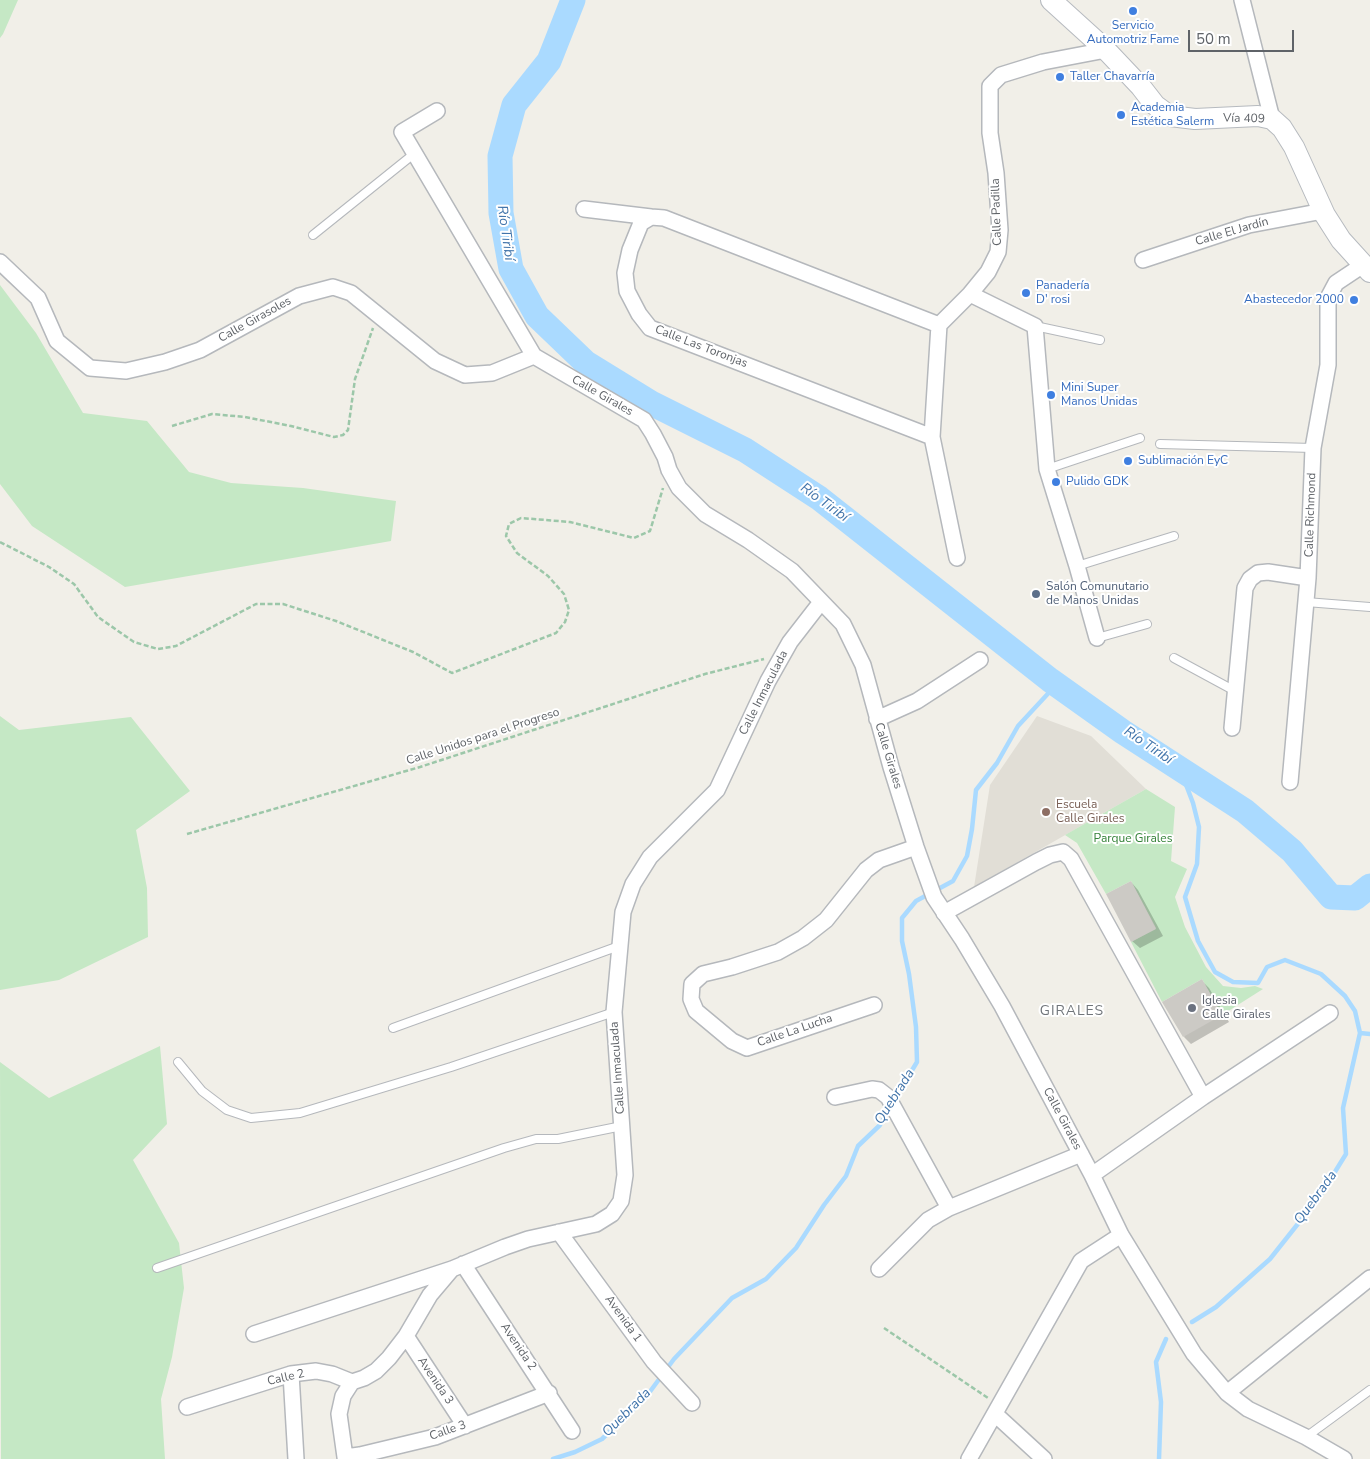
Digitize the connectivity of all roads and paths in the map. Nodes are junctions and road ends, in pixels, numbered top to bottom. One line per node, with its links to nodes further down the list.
1 (1051, 0): 3 (street, Vía 409)
2 (1242, 0): 5 (street)
3 (1106, 50): 5 (street, Vía 409); 14 (street, Calle Padilla)
4 (437, 111): 6 (street, Calle Girales)
5 (1272, 119): 8 (street, Vía 409)
6 (415, 153): 10 (lane); 19 (street, Calle Girales)
7 (584, 210): 9 (street)
8 (1323, 211): 11 (street, Calle El Jardín); 13 (street, Vía 409)
9 (651, 218): 16 (street); 21 (street, Calle Las Toronjas)
10 (313, 235)
11 (1143, 260)
12 (0, 262): 15 (street, Calle Girasoles)
13 (1366, 268): 24 (street, Calle Richmond)
14 (970, 294): 16 (street, Calle Padilla); 17 (street)
15 (377, 315): 19 (street, Calle Girasoles); 20 (path)
16 (939, 325): 21 (street)
17 (1035, 326): 18 (lane); 25 (street)
18 (1100, 340)
19 (534, 356): 26 (street, Calle Girales)
20 (172, 426)
21 (932, 437): 29 (street)
22 (1140, 438): 25 (lane)
23 (1160, 444): 24 (lane)
24 (1313, 448): 31 (street, Calle Richmond)
25 (1047, 469): 30 (street)
26 (669, 470): 28 (path); 32 (street, Calle Girales)
27 (1174, 536): 30 (lane)
28 (0, 542)
29 (957, 558)
30 (1077, 566): 36 (street)
31 (1308, 578): 33 (street, Calle Richmond); 40 (street)
32 (822, 602): 37 (street, Calle Inmaculada); 41 (street, Calle Girales)
33 (1306, 602): 34 (lane); 43 (street, Calle Richmond)
34 (1370, 608)
35 (1147, 624): 36 (lane)
36 (1097, 638)
37 (784, 654): 44 (path, Calle Unidos para el Progreso); 47 (street, Calle Inmaculada)
38 (1174, 658): 40 (lane)
39 (980, 660): 41 (street)
40 (1235, 691): 42 (street)
41 (877, 718): 45 (street, Calle Girales)
42 (1232, 728)
43 (1290, 782)
44 (187, 834)
45 (916, 847): 46 (street, Calle Girales); 48 (street, Calle La Lucha)
46 (944, 913): 54 (street); 56 (street, Calle Girales)
47 (619, 946): 49 (street, Calle Inmaculada); 51 (lane)
48 (874, 1005)
49 (614, 1012): 52 (lane); 55 (street, Calle Inmaculada)
50 (1330, 1013): 54 (street)
51 (393, 1028)
52 (178, 1062)
53 (835, 1097): 58 (street)
54 (1203, 1097): 57 (street)
55 (622, 1126): 59 (street, Calle Inmaculada); 62 (lane)
56 (1080, 1154): 57 (street, Calle Girales); 58 (street)
57 (1092, 1175): 60 (street, Calle Girales)
58 (949, 1208): 63 (street)
59 (559, 1232): 61 (street, Calle Inmaculada); 73 (street, Avenida 1)
60 (1121, 1235): 72 (street, Calle Girales); 75 (street)
61 (457, 1267): 66 (street, Calle Inmaculada); 67 (street); 71 (street, Avenida 2)
62 (157, 1268)
63 (879, 1269)
64 (1370, 1278): 72 (street)
65 (884, 1328): 75 (path)
66 (254, 1334)
67 (406, 1336): 69 (street); 76 (street, Avenida 3)
68 (291, 1374): 69 (street, Calle 2); 74 (street, Calle 2); 79 (street)
69 (352, 1382): 76 (street, Calle 3)
70 (1370, 1390): 78 (lane)
71 (549, 1393): 76 (street, Calle 3); 77 (street, Avenida 2)
72 (1227, 1393): 78 (street, Calle Girales)
73 (692, 1403)
74 (187, 1407)
75 (997, 1410): 80 (street); 81 (street)
76 (465, 1426)
77 (572, 1431)
78 (1306, 1437): 82 (street, Calle Girales)
79 (296, 1459)
80 (969, 1459)
81 (1044, 1459)
82 (1344, 1459)

